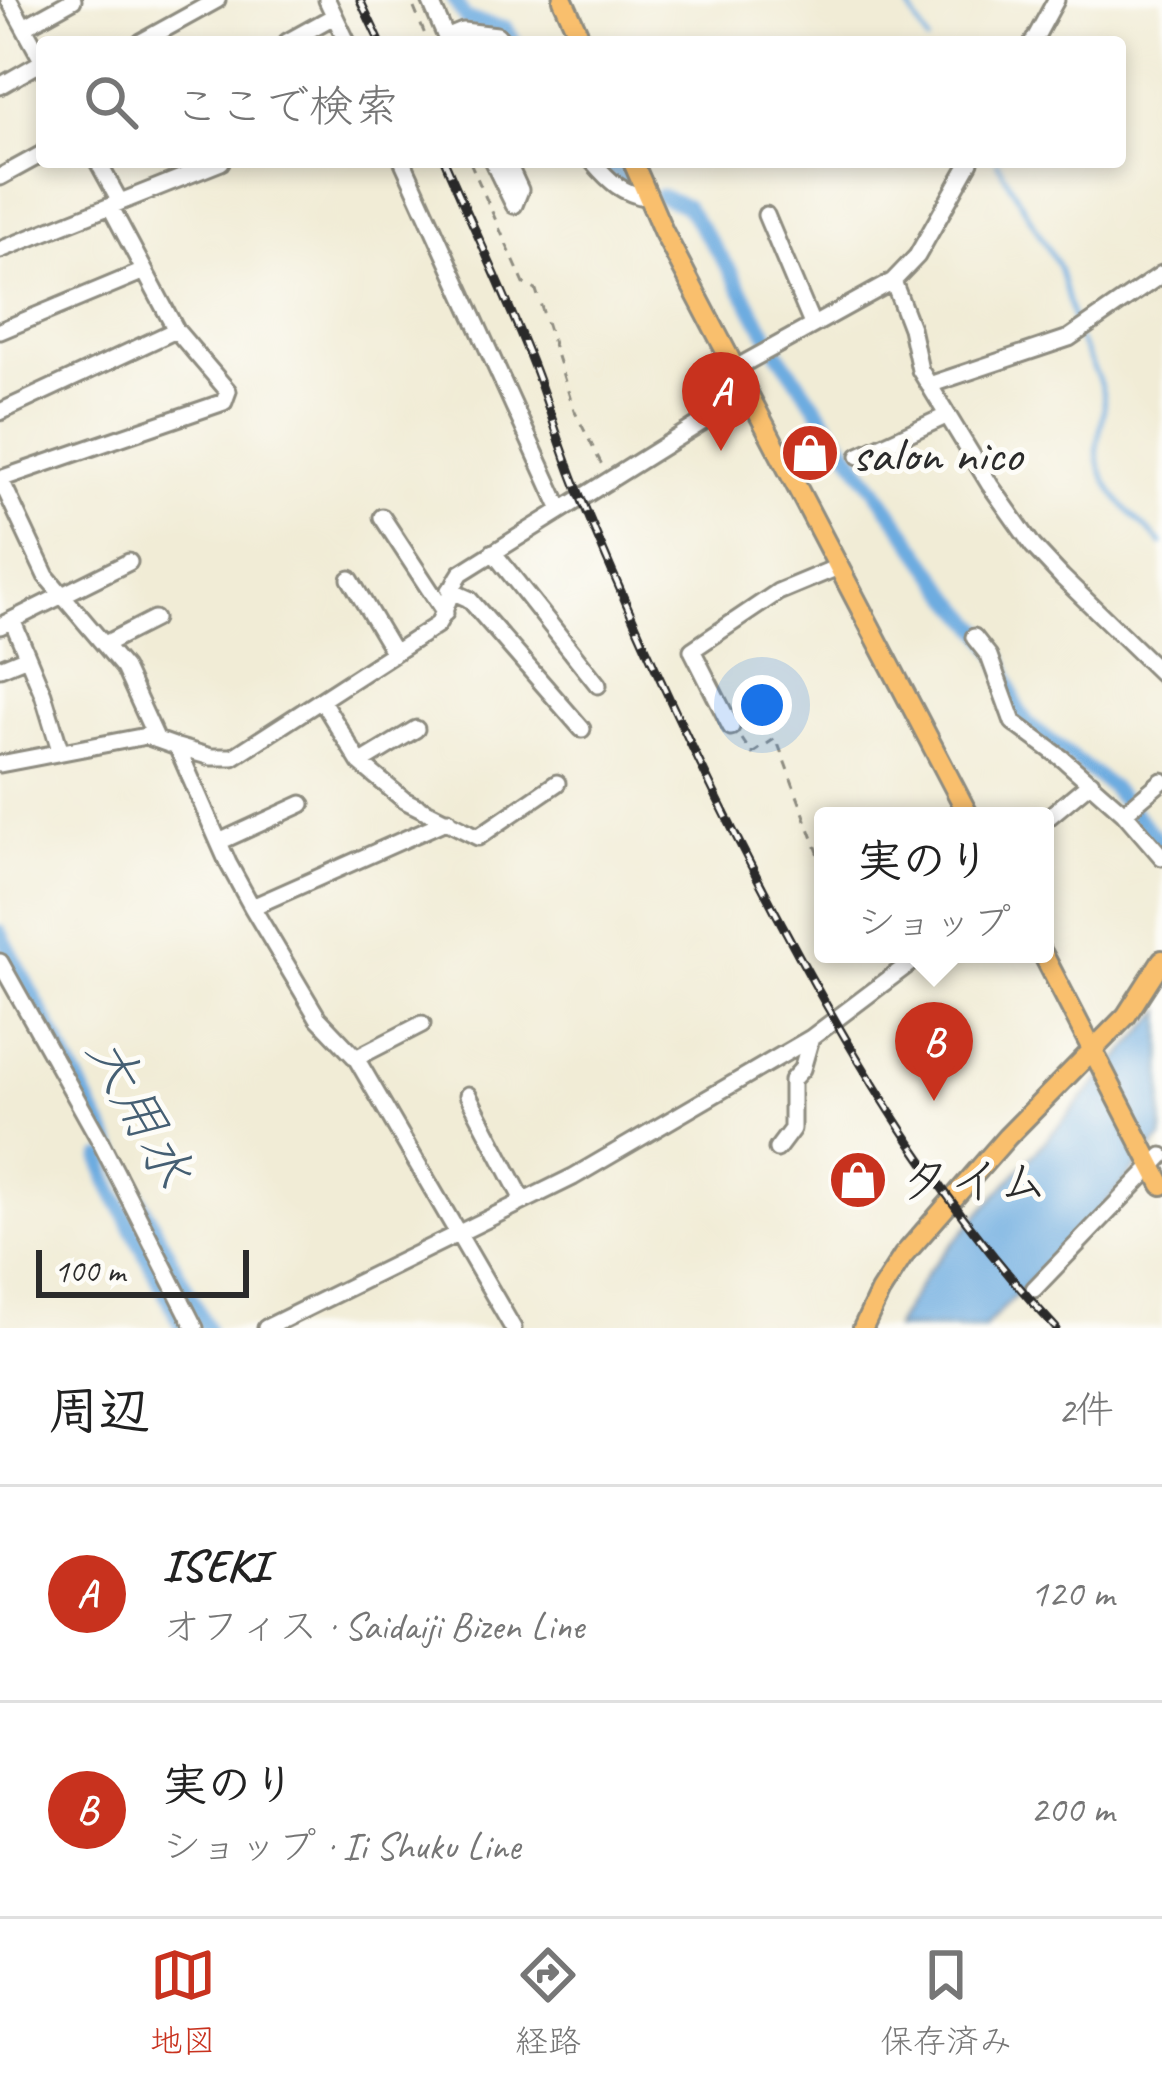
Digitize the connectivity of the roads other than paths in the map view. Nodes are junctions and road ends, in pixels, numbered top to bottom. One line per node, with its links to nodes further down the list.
1 (73, 0): 8 (street)
2 (218, 0): 9 (street)
3 (430, 0): 12 (street)
4 (563, 0): 15 (main road)
5 (1056, 0): 16 (street)
6 (6, 4): 8 (street)
7 (330, 8): 10 (street); 11 (street)
8 (24, 27): 17 (street)
9 (152, 36)
10 (294, 36)
11 (344, 36)
12 (445, 36)
13 (460, 36): 14 (street)
14 (498, 36)
15 (578, 36)
16 (1036, 36)
17 (36, 50)
18 (36, 65): 19 (street)
19 (0, 86)
20 (36, 157): 29 (street)
21 (100, 168): 31 (street)
22 (206, 168): 31 (street)
23 (406, 168): 47 (street)
24 (496, 168): 25 (street)
25 (510, 168)
26 (598, 168): 30 (street)
27 (636, 168): 30 (main road)
28 (967, 168): 36 (street)
29 (0, 177)
30 (649, 198): 40 (main road)
31 (115, 204): 33 (street); 34 (street)
32 (766, 214): 37 (street)
33 (0, 250)
34 (144, 271): 38 (street); 39 (street)
35 (1162, 274): 41 (street)
36 (893, 281): 37 (street); 41 (street)
37 (812, 324): 40 (street)
38 (176, 330): 43 (street); 46 (street)
39 (0, 332)
40 (734, 369): 42 (main road)
41 (929, 386): 44 (street)
42 (747, 394): 47 (street); 51 (main road)
43 (0, 412)
44 (946, 416): 45 (street); 63 (street)
45 (859, 456)
46 (0, 479): 54 (street)
47 (561, 510): 49 (street)
48 (382, 517): 55 (street)
49 (493, 552): 53 (street); 64 (street)
50 (129, 562): 54 (street)
51 (838, 568): 66 (street); 78 (main road)
52 (350, 579): 60 (street)
53 (449, 590): 55 (street); 68 (street)
54 (64, 597): 57 (street); 59 (street)
55 (446, 613): 60 (street)
56 (154, 619): 59 (street)
57 (7, 624): 61 (street)
58 (974, 637): 75 (street)
59 (105, 644): 69 (street)
60 (394, 653): 65 (street)
61 (27, 657): 62 (street); 71 (street)
62 (0, 668)
63 (1162, 674)
64 (598, 685)
65 (322, 701): 70 (street); 72 (street)
66 (731, 728)
67 (416, 729): 72 (street)
68 (582, 729)
69 (157, 740): 70 (street); 71 (street)
70 (177, 748): 82 (street)
71 (60, 750): 73 (street)
72 (360, 763): 81 (street)
73 (0, 764)
74 (1162, 781): 79 (street)
75 (1091, 782): 79 (street); 80 (street)
76 (557, 783): 81 (street)
77 (302, 804): 82 (street)
78 (964, 807)
79 (1129, 809): 83 (street)
80 (1054, 813)
81 (448, 820): 84 (street)
82 (219, 842): 84 (street)
83 (1162, 856)
84 (252, 907): 92 (street)
85 (1162, 960): 91 (main road)
86 (0, 962): 99 (street)
87 (910, 963): 90 (street)
88 (1048, 963): 91 (main road)
89 (422, 1024): 92 (street)
90 (811, 1038): 94 (street); 96 (street)
91 (1094, 1049): 95 (main road); 102 (main road)
92 (356, 1058): 97 (street)
93 (468, 1095): 96 (street)
94 (777, 1149)
95 (1157, 1167): 98 (street)
96 (523, 1200): 97 (street)
97 (455, 1232): 100 (street); 101 (street)
98 (1034, 1289)
99 (196, 1328)
100 (266, 1328)
101 (512, 1328)
102 (863, 1328)

